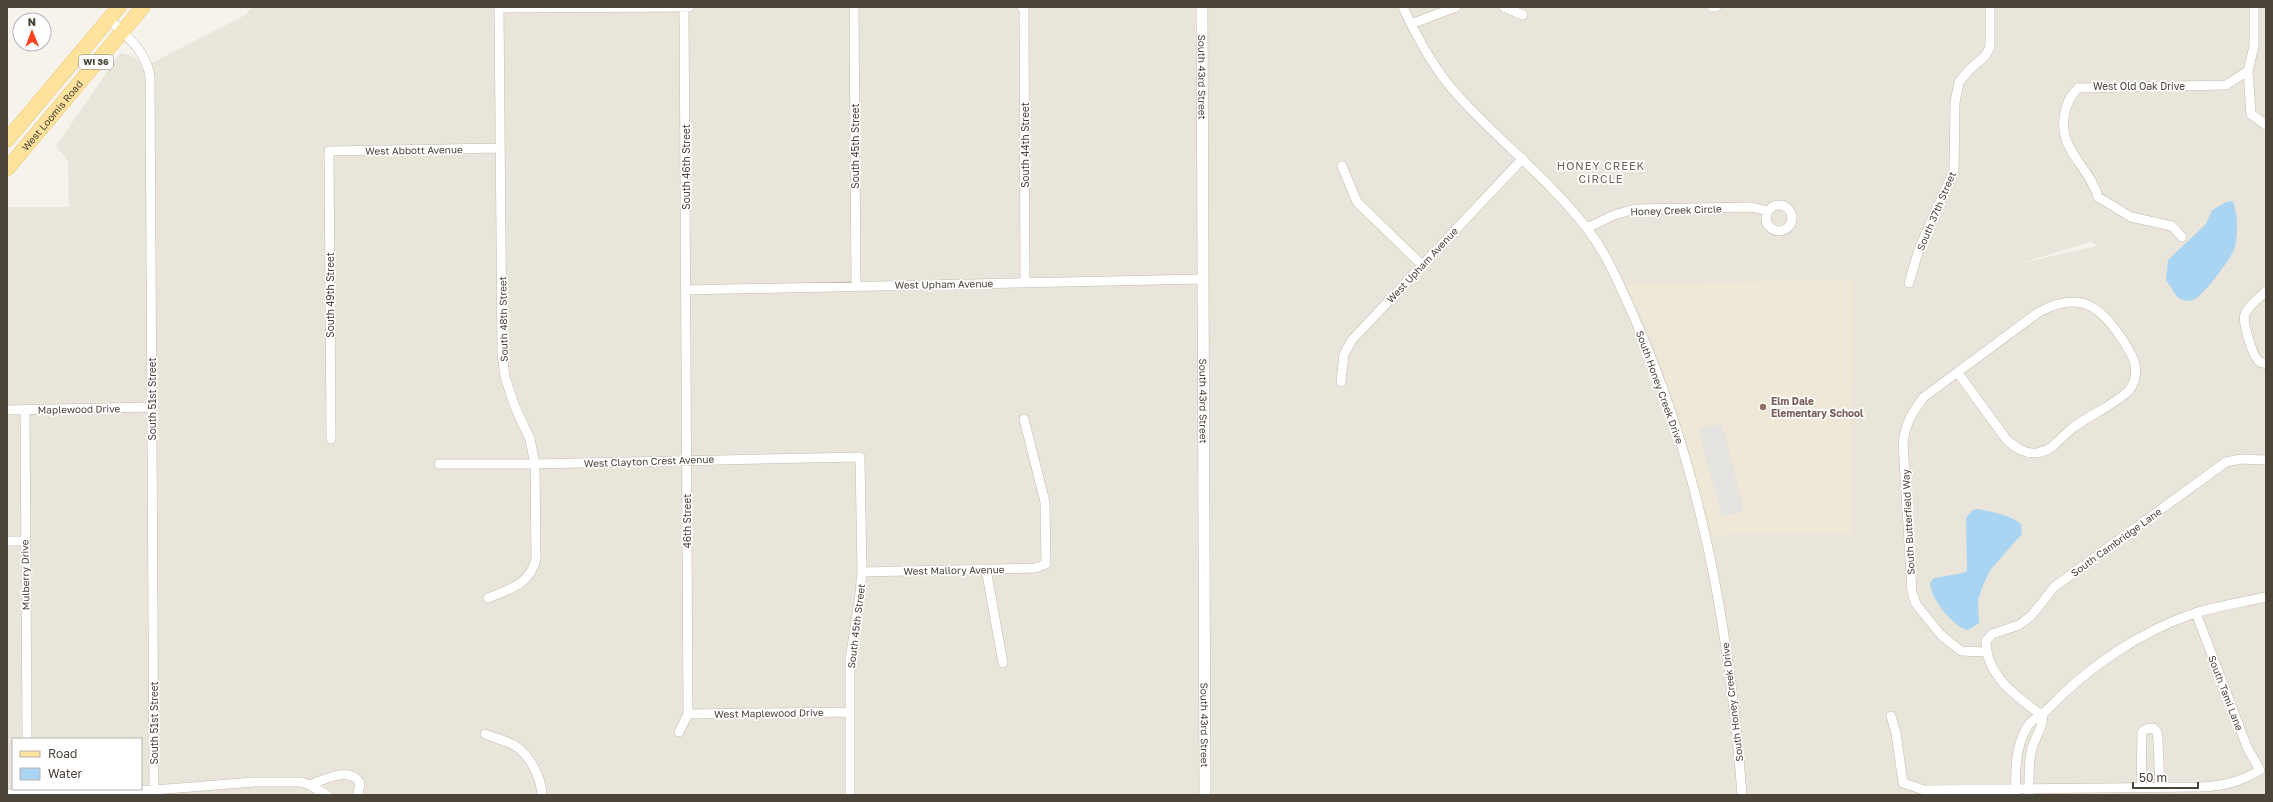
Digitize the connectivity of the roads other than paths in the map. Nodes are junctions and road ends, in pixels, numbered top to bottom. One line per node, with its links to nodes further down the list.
1 (119, 7): 17 (main road, West Loomis Road / WI 36)
2 (143, 7): 19 (main road, West Loomis Road / WI 36)
3 (684, 7): 4 (street); 15 (street); 36 (street, South 46th Street)
4 (690, 7)
5 (854, 7): 35 (street, South 45th Street)
6 (1022, 7): 33 (street, South 44th Street)
7 (1202, 7): 32 (street, South 43rd Street)
8 (1403, 7): 18 (street, South Honey Creek Drive)
9 (1456, 7): 18 (street)
10 (1504, 7): 16 (street)
11 (1712, 7): 12 (street)
12 (1716, 7)
13 (1990, 7): 34 (street, South 37th Street)
14 (2254, 7): 20 (street)
15 (499, 8): 23 (street, South 48th Street)
16 (1523, 16)
17 (109, 19): 19 (street, South 51st Street); 22 (main road, West Loomis Road / WI 36)
18 (1411, 24): 25 (street, South Honey Creek Drive)
19 (122, 31): 27 (main road, West Loomis Road / WI 36); 42 (street, South 51st Street)
20 (2248, 71): 21 (street); 30 (street, West Old Oak Drive)
21 (2266, 125)
22 (7, 140)
23 (500, 148): 24 (street, West Abbott Avenue); 51 (street, South 48th Street)
24 (329, 151): 46 (street, South 49th Street)
25 (1523, 158): 29 (street, South Honey Creek Drive); 31 (street, West Upham Avenue)
26 (1342, 166): 31 (street)
27 (7, 168)
28 (1768, 211): 29 (street, Honey Creek Circle)
29 (1587, 228): 82 (street, South Honey Creek Drive)
30 (2182, 237)
31 (1422, 265): 41 (street, West Upham Avenue)
32 (1202, 279): 33 (street, West Upham Avenue); 81 (street, South 43rd Street)
33 (1025, 283): 35 (street, West Upham Avenue)
34 (1909, 283)
35 (856, 286): 36 (street, West Upham Avenue)
36 (686, 290): 38 (street, South 46th Street)
37 (2266, 290): 39 (street)
38 (686, 328): 48 (street, 46th Street)
39 (2266, 364)
40 (1958, 373): 40 (street, South Butterfield Way); 59 (street, South Butterfield Way)
41 (1341, 382)
42 (152, 407): 44 (street, Maplewood Drive); 75 (street, South 51st Street)
43 (7, 410): 44 (street, Maplewood Drive)
44 (26, 410): 53 (street, Mulberry Drive)
45 (1024, 419): 54 (street, West Mallory Avenue)
46 (331, 438)
47 (860, 457): 48 (street, West Clayton Crest Avenue); 55 (street, South 45th Street)
48 (687, 459): 51 (street, West Clayton Crest Avenue); 62 (street, 46th Street)
49 (2266, 460): 59 (street, South Cambridge Lane)
50 (438, 464): 51 (street, West Clayton Crest Avenue)
51 (535, 464): 57 (street, South 48th Street)
52 (7, 541): 53 (street)
53 (24, 541): 67 (street, Mulberry Drive)
54 (986, 569): 55 (street, West Mallory Avenue); 60 (street)
55 (862, 572): 61 (street, South 45th Street)
56 (2266, 597): 58 (street)
57 (488, 598)
58 (2196, 613): 64 (street); 68 (street, South Tami Lane)
59 (1986, 652): 64 (street)
60 (1002, 663)
61 (850, 712): 62 (street, West Maplewood Drive); 80 (street, South 45th Street)
62 (688, 714): 65 (street)
63 (1891, 716): 73 (street)
64 (2042, 716): 73 (street); 74 (street)
65 (679, 732)
66 (485, 734): 79 (street)
67 (26, 738)
68 (2263, 772): 71 (street)
69 (310, 785): 75 (street); 77 (street); 78 (street)
70 (2141, 788): 71 (street); 71 (street); 74 (street)
71 (2160, 788)
72 (27, 791): 75 (street); 76 (street)
73 (2015, 792): 74 (street)
74 (2029, 792)
75 (154, 793)
76 (7, 794)
77 (327, 795)
78 (358, 795)
79 (542, 795)
80 (850, 795)
81 (1205, 795)
82 (1742, 795)

